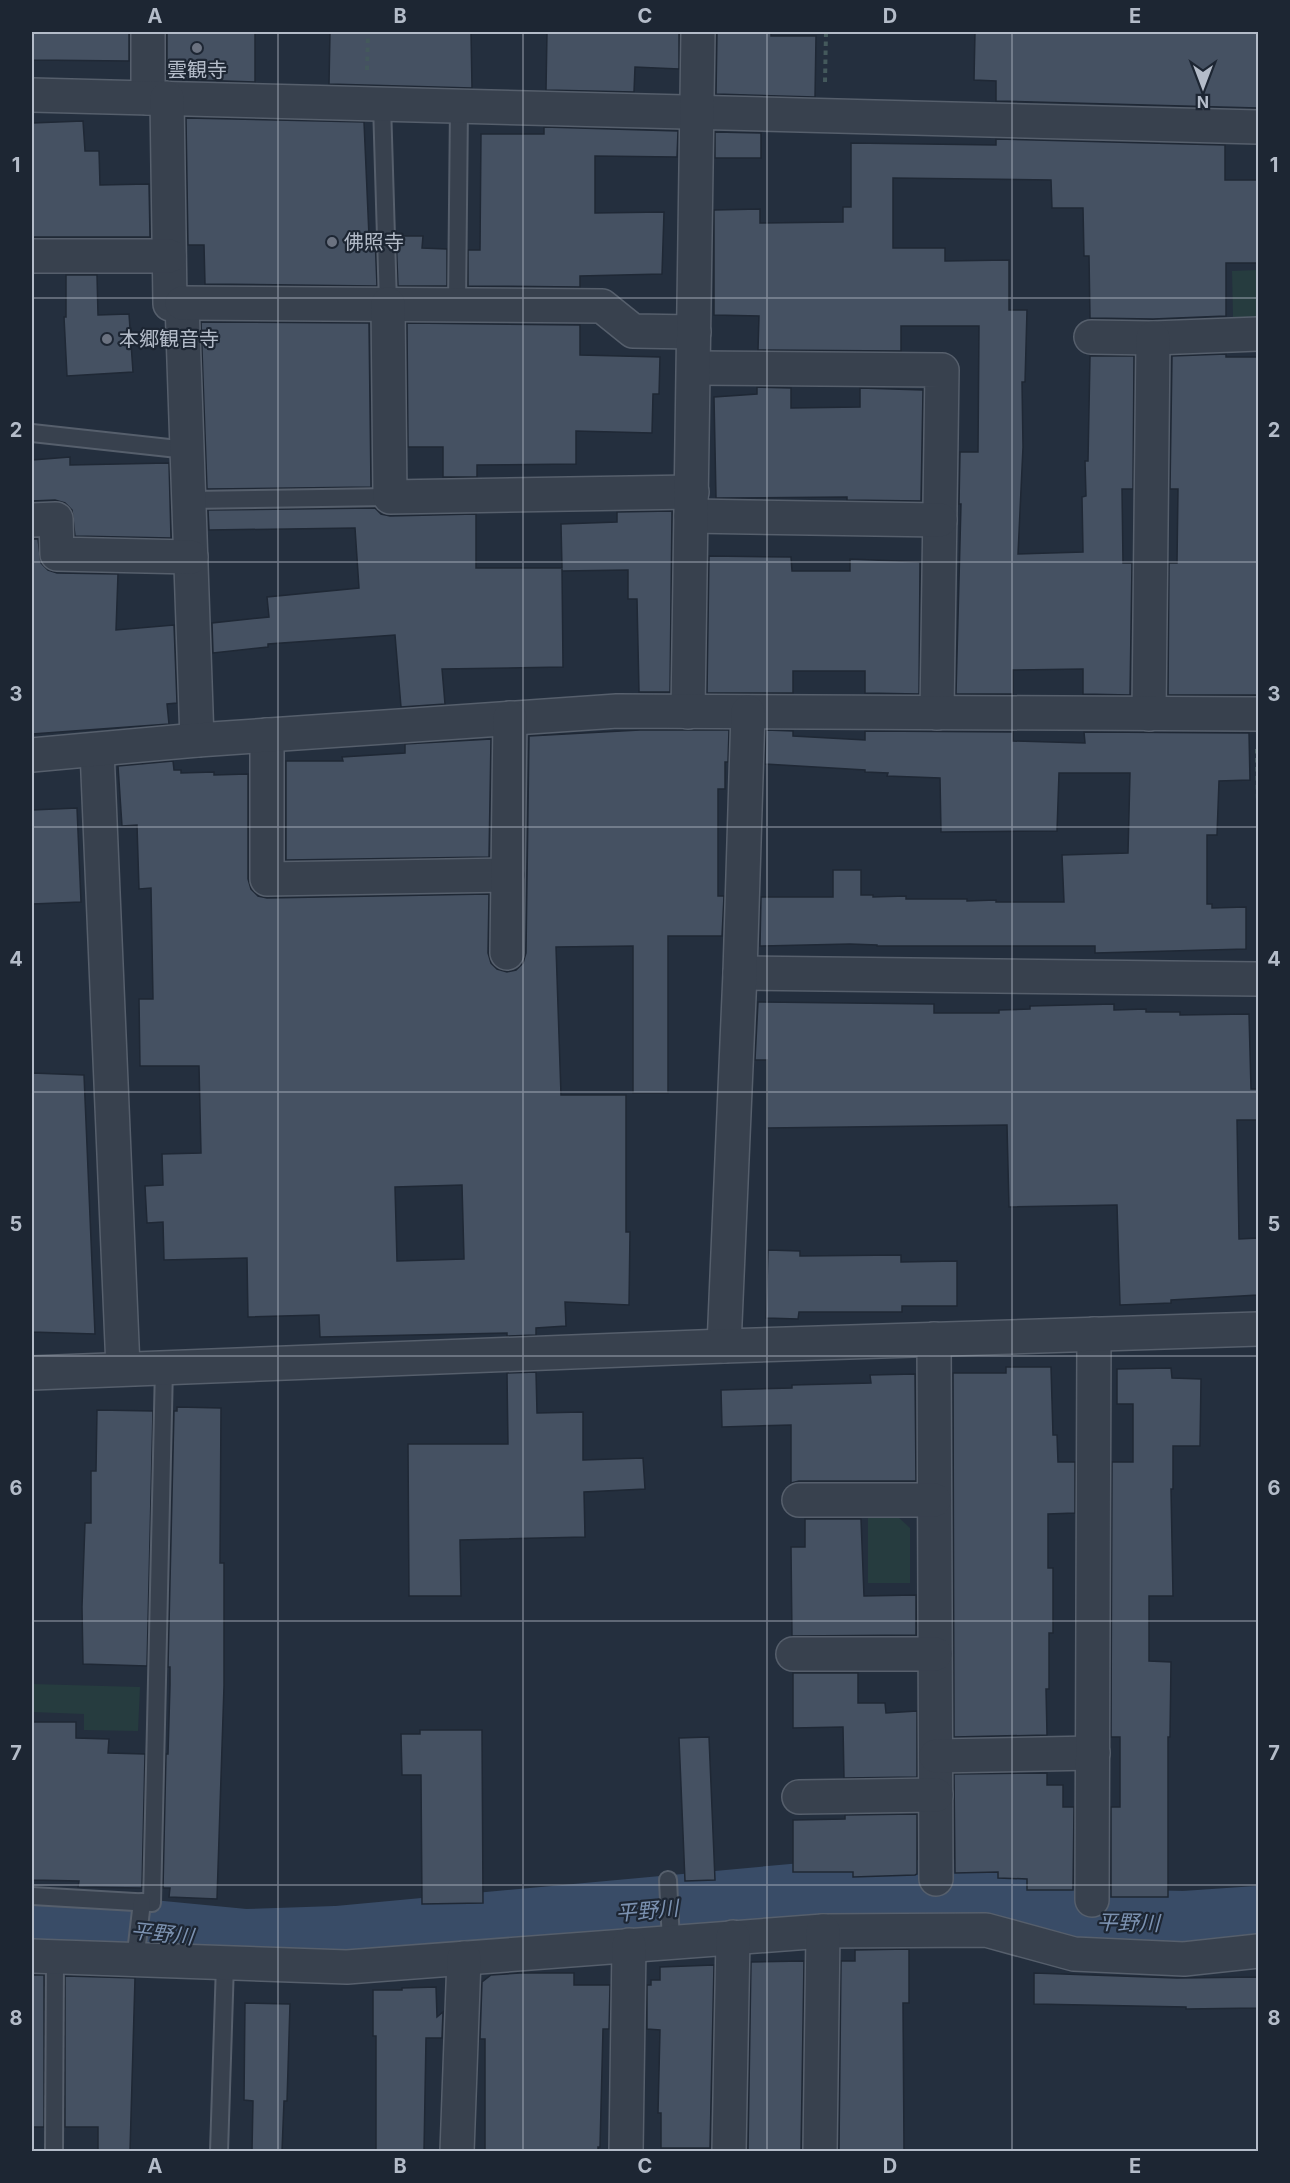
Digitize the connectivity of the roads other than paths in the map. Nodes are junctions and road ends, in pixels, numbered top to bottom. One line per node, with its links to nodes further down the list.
1 (148, 32): 4 (street)
2 (698, 32): 7 (street)
3 (32, 95): 4 (street)
4 (158, 98): 5 (street); 10 (street)
5 (382, 104): 6 (street); 12 (lane)
6 (459, 106): 7 (street); 13 (lane)
7 (697, 113): 8 (street); 14 (street)
8 (1258, 127)
9 (32, 256): 10 (street)
10 (170, 256): 11 (street)
11 (183, 303): 12 (street); 20 (street)
12 (388, 304): 13 (street); 21 (street)
13 (457, 305): 14 (street)
14 (694, 332): 18 (street)
15 (1258, 334): 17 (street)
16 (1090, 337): 17 (street)
17 (1153, 338): 30 (street)
18 (694, 368): 23 (street); 25 (street)
19 (32, 433): 20 (lane)
20 (187, 450): 22 (street)
21 (390, 497): 22 (lane); 23 (street)
22 (189, 500): 26 (street)
23 (692, 504): 25 (street); 27 (street)
24 (32, 520): 26 (street)
25 (940, 520): 29 (street)
26 (190, 557): 34 (street)
27 (688, 712): 28 (street); 32 (street)
28 (748, 712): 29 (street); 39 (street)
29 (937, 713): 30 (street)
30 (1149, 714): 31 (street)
31 (1257, 714)
32 (510, 718): 33 (street); 37 (street)
33 (267, 735): 34 (street); 37 (street)
34 (197, 740): 35 (street)
35 (97, 750): 36 (street); 46 (street)
36 (32, 755)
37 (508, 875): 38 (street)
38 (507, 952)
39 (740, 973): 40 (street); 44 (street)
40 (1258, 979)
41 (1258, 1329): 42 (street)
42 (1094, 1334): 43 (street); 52 (street)
43 (934, 1339): 44 (street); 49 (street)
44 (723, 1346): 45 (street)
45 (164, 1366): 46 (street); 60 (lane)
46 (123, 1368): 47 (street)
47 (32, 1373)
48 (799, 1500): 49 (street)
49 (934, 1500): 51 (street)
50 (793, 1653): 51 (street)
51 (935, 1653): 53 (street)
52 (1093, 1753): 53 (street); 59 (street)
53 (936, 1756): 54 (street)
54 (936, 1795): 55 (street); 56 (street)
55 (799, 1797)
56 (936, 1879)
57 (668, 1880): 62 (lane)
58 (32, 1896): 60 (lane)
59 (1092, 1900)
60 (142, 1909): 66 (lane)
61 (823, 1931): 63 (street); 65 (street); 75 (street)
62 (671, 1932): 63 (street); 64 (street)
63 (733, 1937): 74 (street)
64 (630, 1945): 68 (street); 73 (street)
65 (1258, 1951)
66 (136, 1954): 67 (street); 69 (street)
67 (43, 1957): 70 (lane)
68 (464, 1958): 69 (street); 72 (street)
69 (225, 1964): 71 (lane)
70 (54, 2151)
71 (219, 2151)
72 (457, 2151)
73 (626, 2151)
74 (729, 2151)
75 (820, 2151)

